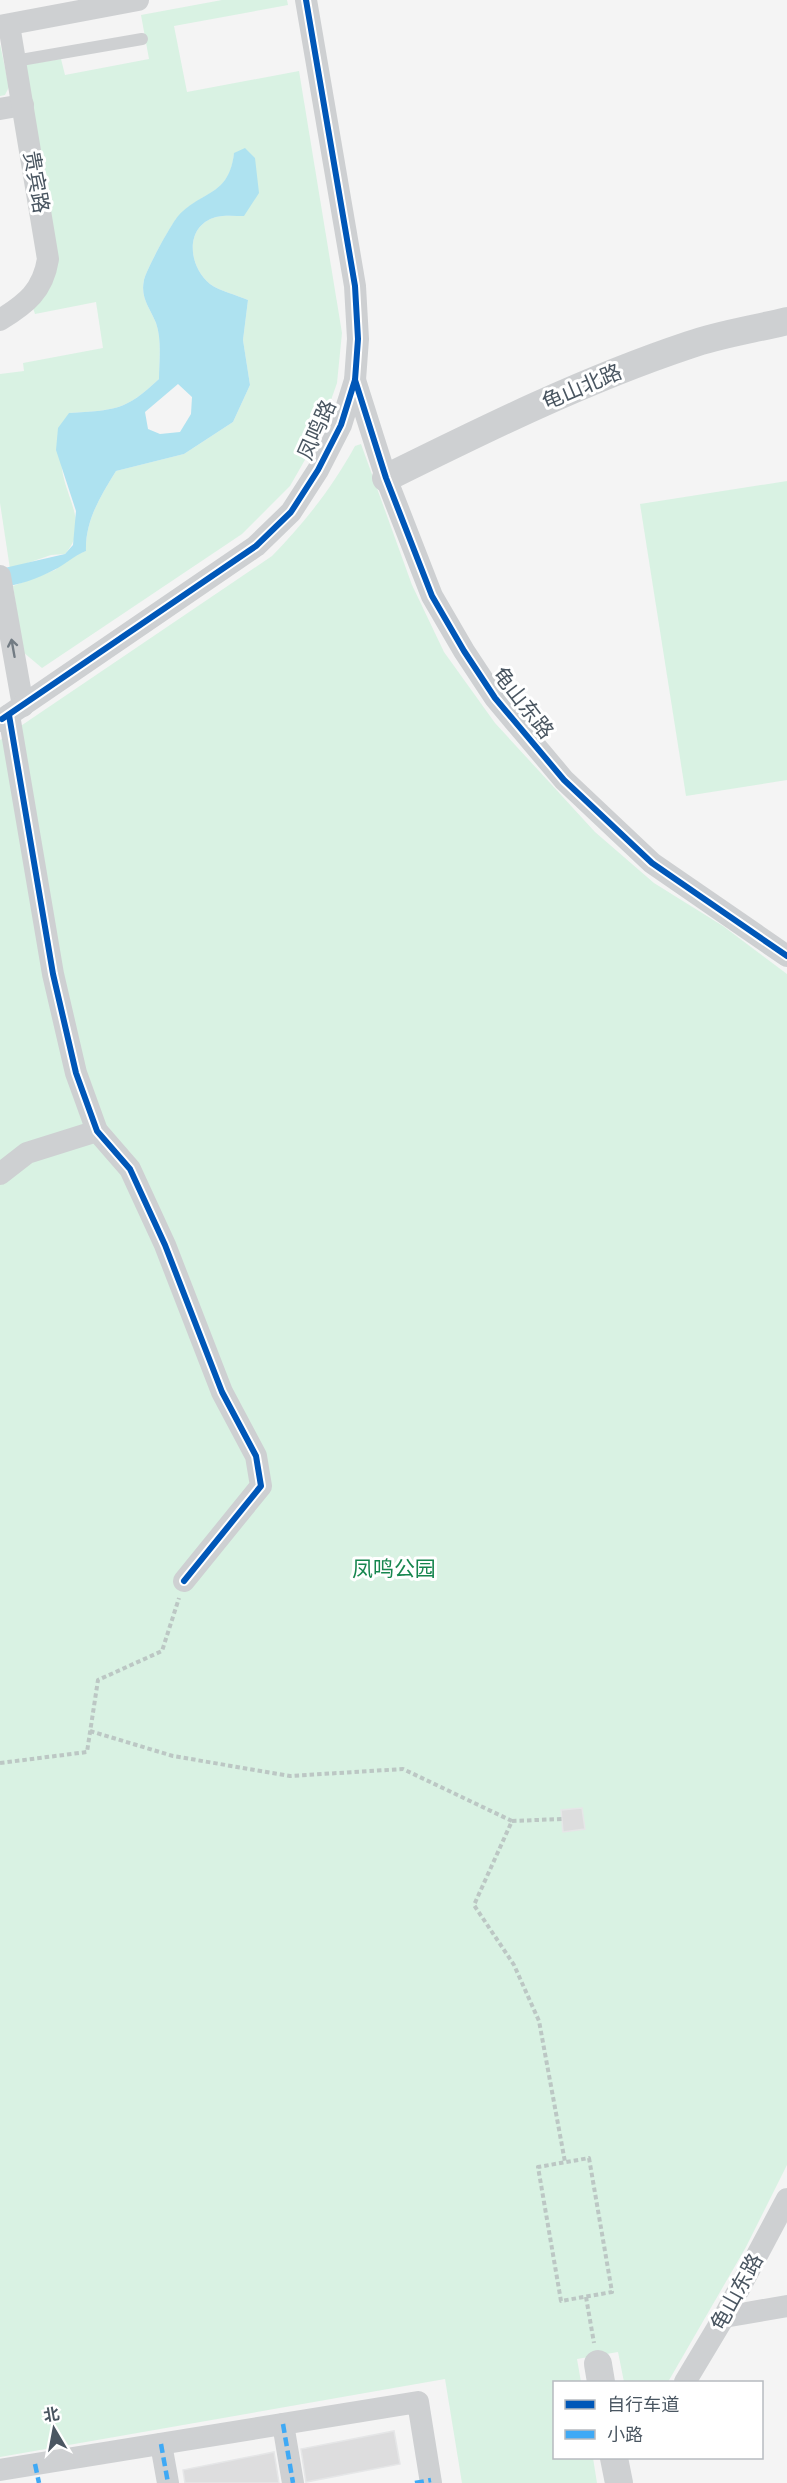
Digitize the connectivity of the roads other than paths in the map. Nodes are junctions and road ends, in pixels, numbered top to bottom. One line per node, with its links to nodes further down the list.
1 (138, 0): 3 (street)
2 (306, 0): 10 (street, 凤鸣路)
3 (4, 26): 5 (street, 贵宾路)
4 (142, 39): 5 (lane)
5 (15, 61): 6 (street, 贵宾路)
6 (23, 105): 7 (street); 8 (street, 贵宾路)
7 (0, 109)
8 (0, 320)
9 (787, 321): 11 (street, 龟山北路)
10 (355, 380): 11 (street, 龟山东路); 13 (street, 凤鸣路)
11 (386, 478): 14 (street, 龟山东路)
12 (0, 576): 13 (street, one-way to 12)
13 (11, 714): 15 (street)
14 (787, 956)
15 (97, 1131): 16 (street); 17 (street)
16 (0, 1174)
17 (184, 1581)
18 (787, 2199): 20 (street, 龟山东路)
19 (787, 2306): 20 (street)
20 (724, 2317): 21 (street, 龟山东路)
21 (686, 2381)
22 (283, 2424): 23 (street); 26 (street); 28 (street)
23 (161, 2444): 25 (street); 27 (street)
24 (0, 2470): 25 (street)
25 (37, 2474)
26 (426, 2482)
27 (168, 2483)
28 (293, 2483)

